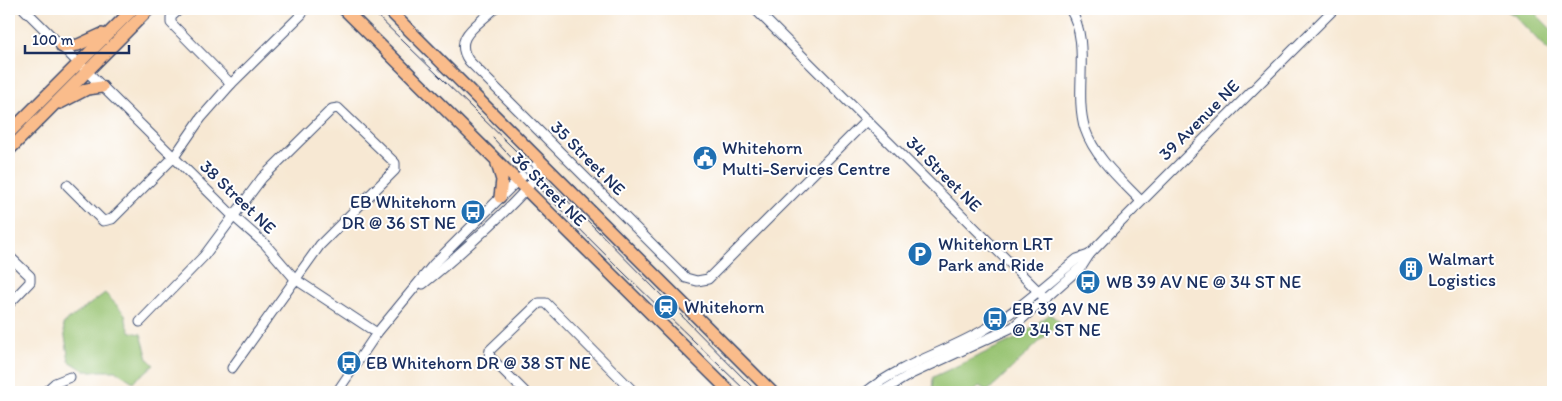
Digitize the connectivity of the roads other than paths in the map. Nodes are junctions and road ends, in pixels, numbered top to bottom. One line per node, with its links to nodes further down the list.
1 (24, 9): 13 (street, 38 Street NE)
2 (133, 9): 12 (main road)
3 (149, 9): 15 (main road)
4 (180, 9): 16 (street)
5 (302, 9): 16 (street)
6 (344, 9): 23 (main road, 36 Street NE)
7 (388, 9): 24 (main road, 36 Street NE)
8 (494, 9): 19 (street, 35 Street NE)
9 (754, 9): 19 (street, 34 Street NE)
10 (1070, 9): 28 (street)
11 (1334, 9): 28 (street, 39 Avenue NE)
12 (113, 29): 13 (main road); 14 (main road)
13 (62, 47): 14 (street, 38 Street NE)
14 (78, 63): 15 (street, 38 Street NE); 20 (main road)
15 (87, 72): 17 (street, 38 Street NE); 18 (main road)
16 (231, 84): 22 (street)
17 (102, 87): 18 (main road); 22 (street, 38 Street NE)
18 (52, 106): 21 (main road)
19 (866, 120): 33 (street, 34 Street NE)
20 (9, 133)
21 (9, 150)
22 (174, 157): 25 (street); 29 (street, 38 Street NE)
23 (495, 160): 26 (main road, 36 Street NE); 27 (main road)
24 (544, 164): 26 (street); 46 (main road, 36 Street NE)
25 (67, 185)
26 (521, 185): 27 (street); 34 (street); 45 (main road, 36 Street NE)
27 (500, 197): 34 (street)
28 (1141, 201): 30 (street, 39 Avenue NE)
29 (232, 215): 32 (street, 38 Street NE); 32 (street); 37 (street)
30 (1088, 255): 33 (street, 39 Avenue NE); 35 (street, 39 Avenue NE)
31 (9, 256): 36 (street)
32 (295, 279): 38 (street, 38 Street NE); 39 (street)
33 (1038, 291): 35 (street, 34 Street NE); 47 (street, 39 Avenue NE)
34 (408, 296): 38 (street)
35 (1046, 300): 48 (street, 39 Avenue NE)
36 (9, 304)
37 (140, 322)
38 (377, 332): 42 (street)
39 (232, 368)
40 (70, 377): 41 (street)
41 (45, 392)
42 (337, 392)
43 (525, 392): 44 (street)
44 (634, 392)
45 (730, 392)
46 (772, 392)
47 (866, 392)
48 (881, 392)

